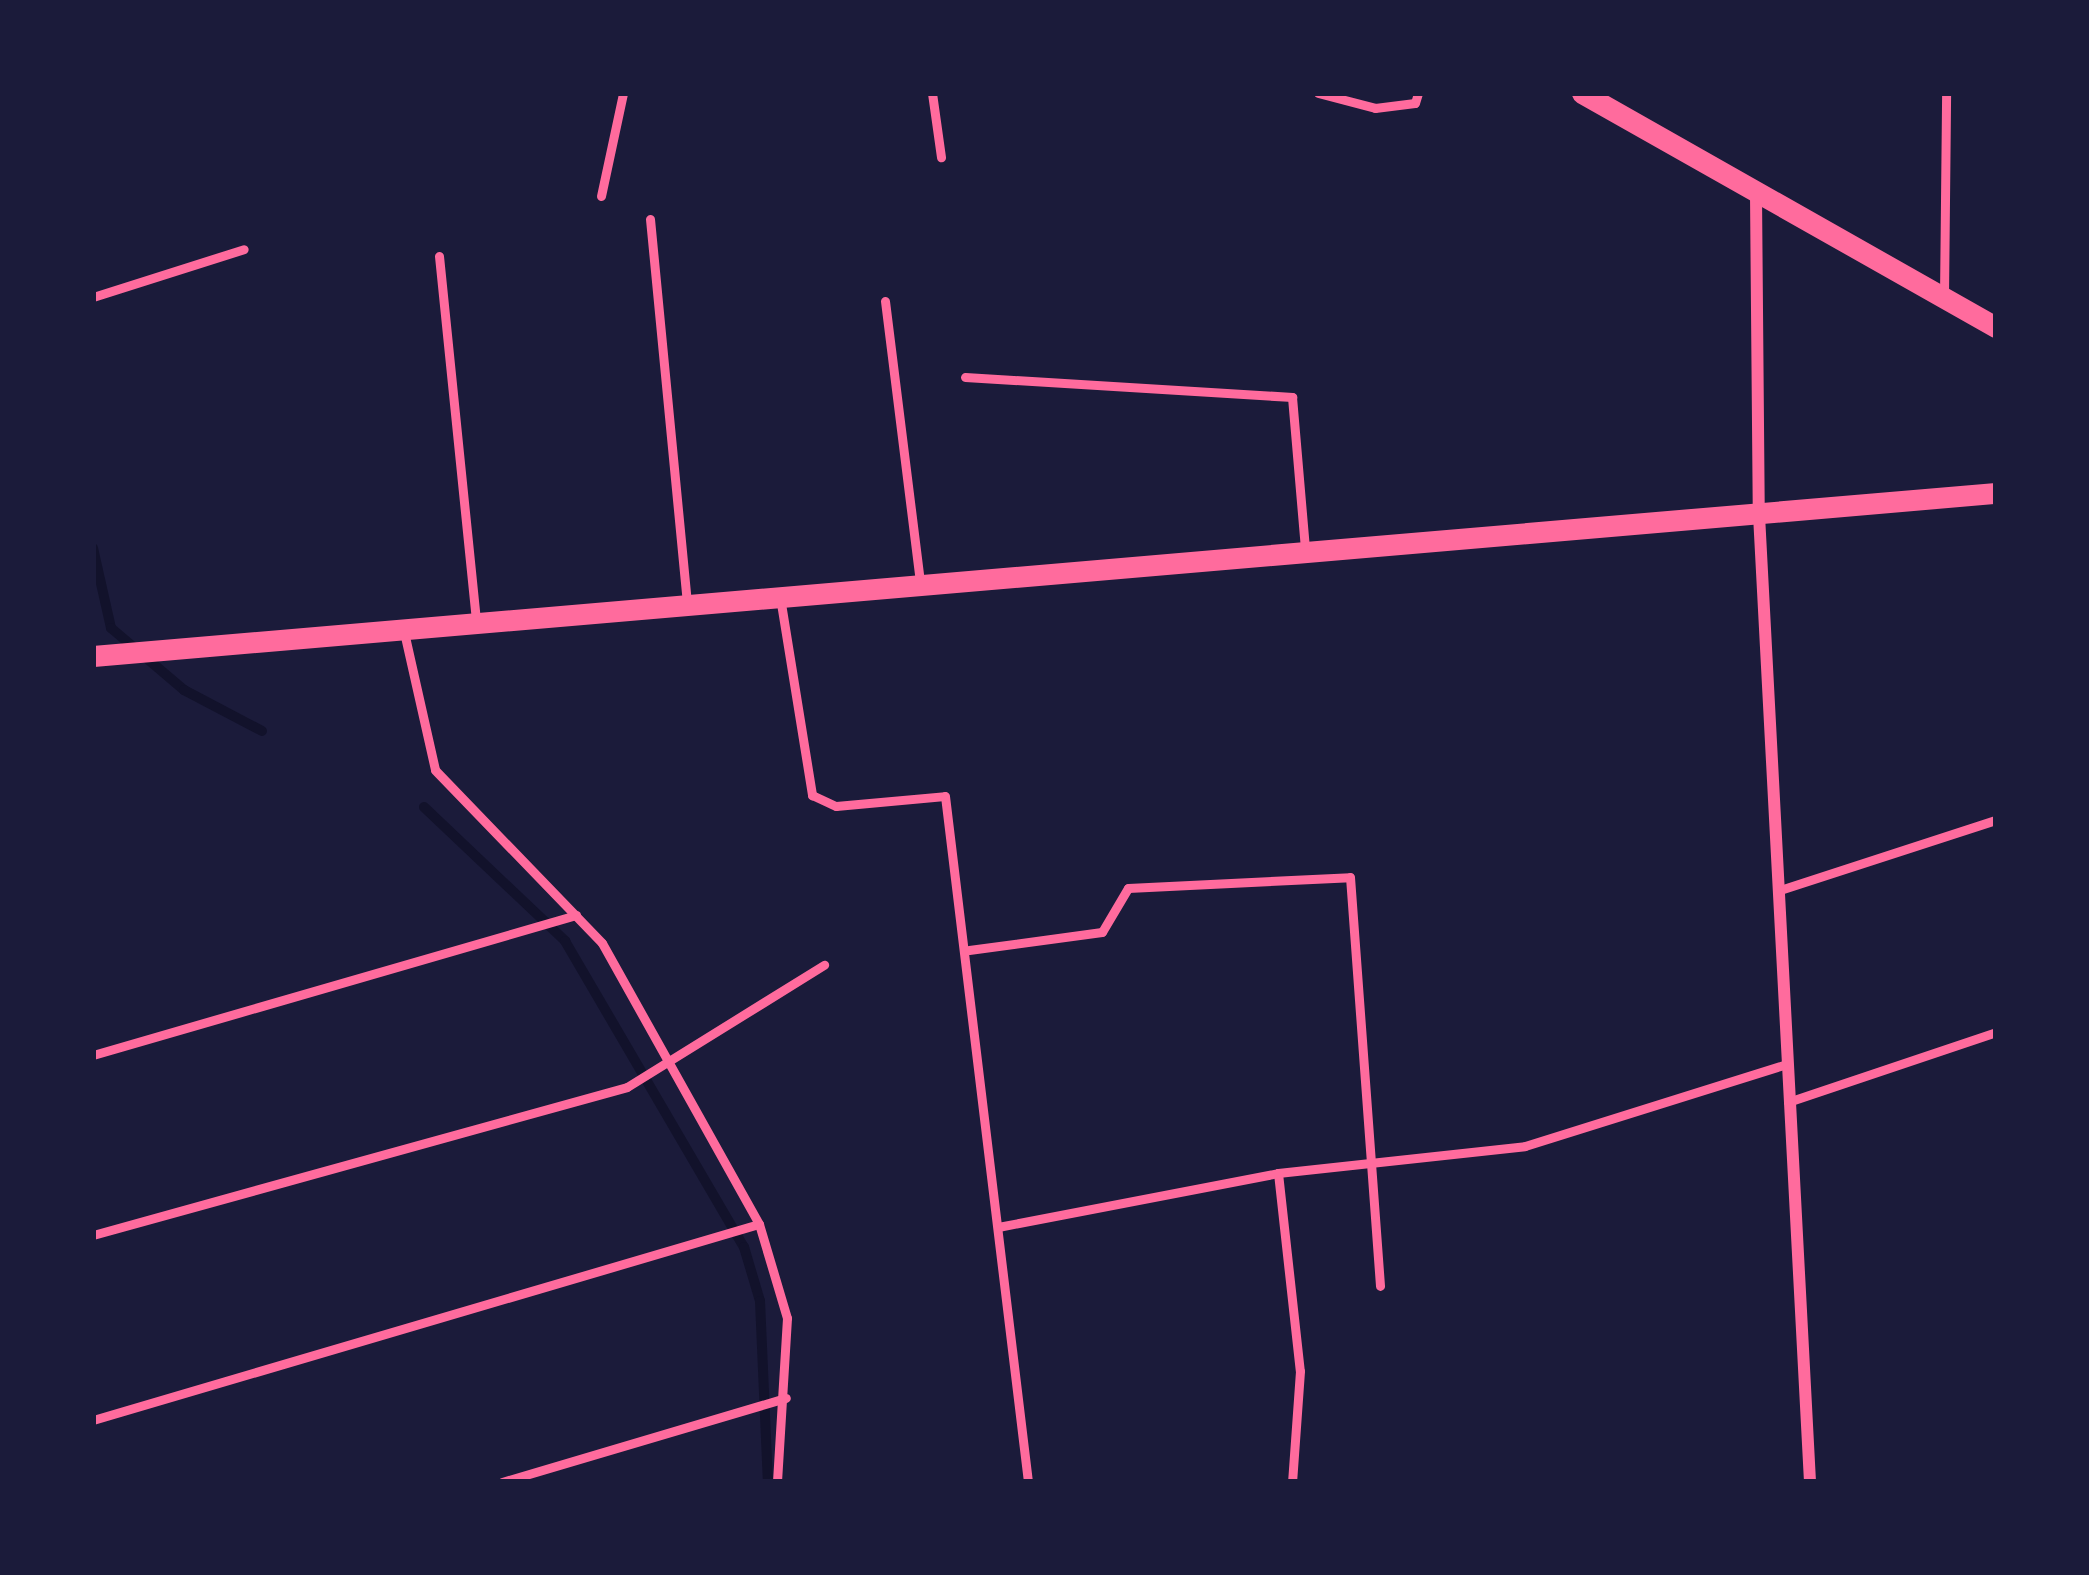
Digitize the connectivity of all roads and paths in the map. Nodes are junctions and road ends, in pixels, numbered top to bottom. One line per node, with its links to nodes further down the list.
1 (623, 93): 9 (lane)
2 (932, 93): 7 (lane)
3 (1318, 93): 4 (lane)
4 (1418, 93)
5 (1582, 93): 8 (street)
6 (1946, 93): 15 (lane)
7 (941, 158)
8 (1756, 195): 15 (street); 19 (street)
9 (601, 196)
10 (650, 219): 23 (lane)
11 (244, 249): 13 (lane)
12 (439, 256): 24 (lane)
13 (93, 297)
14 (885, 301): 21 (lane)
15 (1944, 301): 16 (street)
16 (1996, 327)
17 (965, 376): 20 (lane)
18 (1996, 493): 19 (street)
19 (1760, 515): 20 (street); 28 (street)
20 (1305, 549): 21 (street)
21 (920, 585): 22 (street)
22 (780, 597): 23 (street); 30 (lane)
23 (688, 608): 24 (street)
24 (476, 625): 25 (street)
25 (404, 632): 26 (street); 29 (lane)
26 (94, 653)
27 (1996, 820): 28 (lane)
28 (1780, 890): 35 (street)
29 (576, 915): 33 (lane); 34 (lane)
30 (970, 950): 37 (lane); 40 (lane)
31 (824, 965): 34 (lane)
32 (1996, 1032): 36 (lane)
33 (93, 1055)
34 (670, 1058): 39 (lane); 41 (lane)
35 (1784, 1065): 36 (street); 37 (lane)
36 (1788, 1102): 49 (street)
37 (1376, 1163): 38 (lane); 42 (lane)
38 (1278, 1173): 40 (lane); 48 (lane)
39 (759, 1224): 43 (lane); 44 (lane)
40 (998, 1227): 47 (lane)
41 (93, 1235)
42 (1380, 1286)
43 (785, 1398): 45 (lane); 46 (lane)
44 (93, 1420)
45 (502, 1482)
46 (777, 1482)
47 (1028, 1482)
48 (1292, 1482)
49 (1810, 1482)

